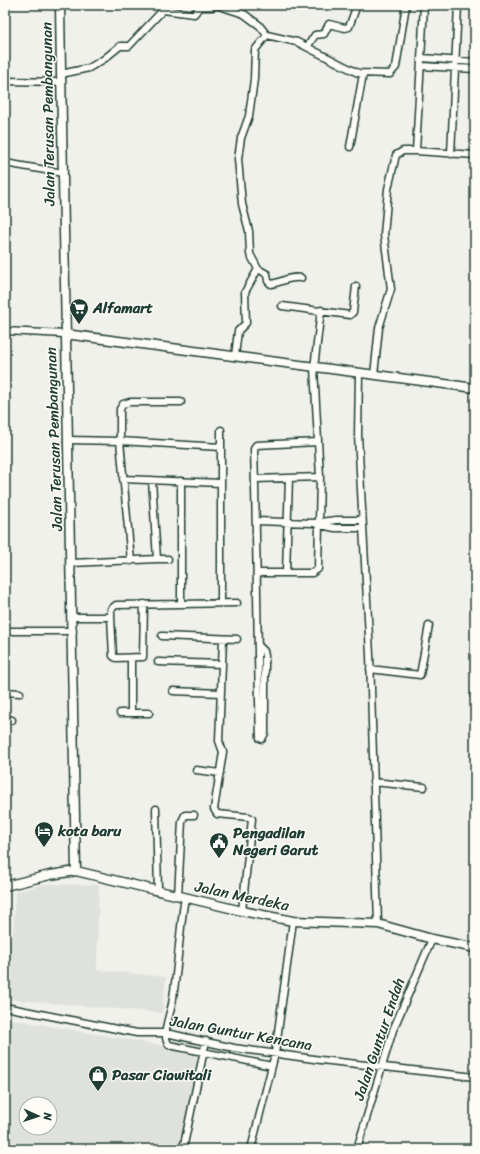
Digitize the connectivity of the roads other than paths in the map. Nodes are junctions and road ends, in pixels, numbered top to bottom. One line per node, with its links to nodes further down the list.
1 (60, 5): 16 (street, Jalan Terusan Pembangunan)
2 (216, 5): 7 (street); 16 (street)
3 (357, 5): 8 (street)
4 (406, 5): 15 (street)
5 (424, 5): 9 (street)
6 (458, 5): 10 (street)
7 (267, 35): 8 (street); 24 (street)
8 (307, 47): 15 (street)
9 (422, 58): 10 (street); 12 (street)
10 (456, 61): 11 (street); 13 (street)
11 (475, 62)
12 (422, 66): 13 (street); 19 (street)
13 (456, 68): 14 (street); 20 (street)
14 (475, 69)
15 (363, 74): 18 (street)
16 (61, 78): 17 (street); 23 (street, Jalan Terusan Pembangunan)
17 (5, 81)
18 (350, 147)
19 (416, 151): 20 (street); 34 (street)
20 (451, 154): 21 (street)
21 (475, 155)
22 (5, 163): 23 (street)
23 (63, 173): 30 (street, Jalan Terusan Pembangunan)
24 (258, 269): 25 (street); 31 (street)
25 (301, 278)
26 (356, 286): 28 (street)
27 (282, 306): 28 (street)
28 (321, 310): 32 (street)
29 (5, 331): 30 (street)
30 (65, 334): 31 (street); 38 (street, Jalan Terusan Pembangunan)
31 (235, 356): 32 (street)
32 (314, 368): 33 (street); 40 (street)
33 (359, 373): 34 (street); 49 (street)
34 (374, 375): 35 (street)
35 (475, 388)
36 (181, 402): 39 (street)
37 (221, 430): 41 (street)
38 (68, 440): 39 (street); 57 (street, Jalan Terusan Pembangunan)
39 (120, 441): 41 (street); 44 (street)
40 (318, 442): 42 (street); 45 (street)
41 (221, 446): 48 (street)
42 (320, 477): 43 (street); 52 (street)
43 (289, 478): 45 (street); 51 (street)
44 (123, 479): 46 (street); 56 (street)
45 (255, 479): 50 (street)
46 (152, 480): 47 (street); 54 (street)
47 (181, 481): 48 (street); 62 (street)
48 (221, 483): 63 (street)
49 (362, 520): 52 (street); 53 (street)
50 (256, 521): 51 (street); 58 (street)
51 (288, 522): 52 (street); 59 (street)
52 (317, 523): 53 (street); 59 (street)
53 (362, 528): 76 (street)
54 (157, 559): 55 (street); 56 (street)
55 (168, 559)
56 (131, 561): 57 (street)
57 (72, 563): 64 (street, Jalan Terusan Pembangunan)
58 (257, 573): 59 (street); 72 (street)
59 (286, 573)
60 (237, 603): 63 (street)
61 (144, 604): 62 (street); 65 (street); 73 (street)
62 (181, 604): 63 (street)
63 (221, 604)
64 (73, 618): 65 (street); 68 (street, Jalan Terusan Pembangunan)
65 (111, 618): 73 (street)
66 (429, 625): 76 (street)
67 (5, 631): 68 (street)
68 (73, 631): 94 (street, Jalan Terusan Pembangunan)
69 (162, 636): 70 (street)
70 (223, 639): 71 (street); 75 (street)
71 (237, 639)
72 (259, 646): 81 (street); 82 (street)
73 (131, 658): 84 (street)
74 (158, 662): 75 (street)
75 (222, 664): 80 (street)
76 (370, 669): 90 (street)
77 (173, 691): 80 (street)
78 (5, 692): 79 (street)
79 (20, 693)
80 (221, 693): 89 (street)
81 (259, 696): 82 (street); 82 (street)
82 (266, 697)
83 (120, 713): 84 (street)
84 (131, 713): 85 (street)
85 (149, 713)
86 (5, 719): 87 (street)
87 (12, 720)
88 (196, 770): 89 (street)
89 (220, 773): 98 (street)
90 (373, 782): 91 (street); 100 (street)
91 (424, 787)
92 (156, 808): 96 (street)
93 (194, 815): 97 (street)
94 (76, 871): 95 (street, Jalan Merdeka); 96 (street, Jalan Merdeka)
95 (5, 886)
96 (158, 891): 97 (street, Jalan Merdeka)
97 (181, 896): 98 (street, Jalan Merdeka); 104 (street)
98 (242, 912): 99 (street, Jalan Merdeka)
99 (294, 921): 100 (street, Jalan Merdeka); 107 (street)
100 (378, 924): 101 (street, Jalan Merdeka)
101 (432, 939): 102 (street, Jalan Merdeka); 109 (street, Jalan Guntur Endah)
102 (475, 948)
103 (5, 1007): 104 (street, Jalan Guntur Kencana)
104 (166, 1033): 105 (street, Jalan Guntur Kencana); 106 (street)
105 (206, 1041): 106 (street); 107 (street, Jalan Guntur Kencana)
106 (204, 1053): 108 (street); 111 (street)
107 (275, 1054): 108 (street); 109 (street, Jalan Guntur Kencana)
108 (272, 1066): 112 (street)
109 (381, 1066): 110 (street, Jalan Guntur Kencana); 113 (street, Jalan Guntur Endah)
110 (475, 1077)
111 (183, 1149)
112 (251, 1149)
113 (357, 1149)

